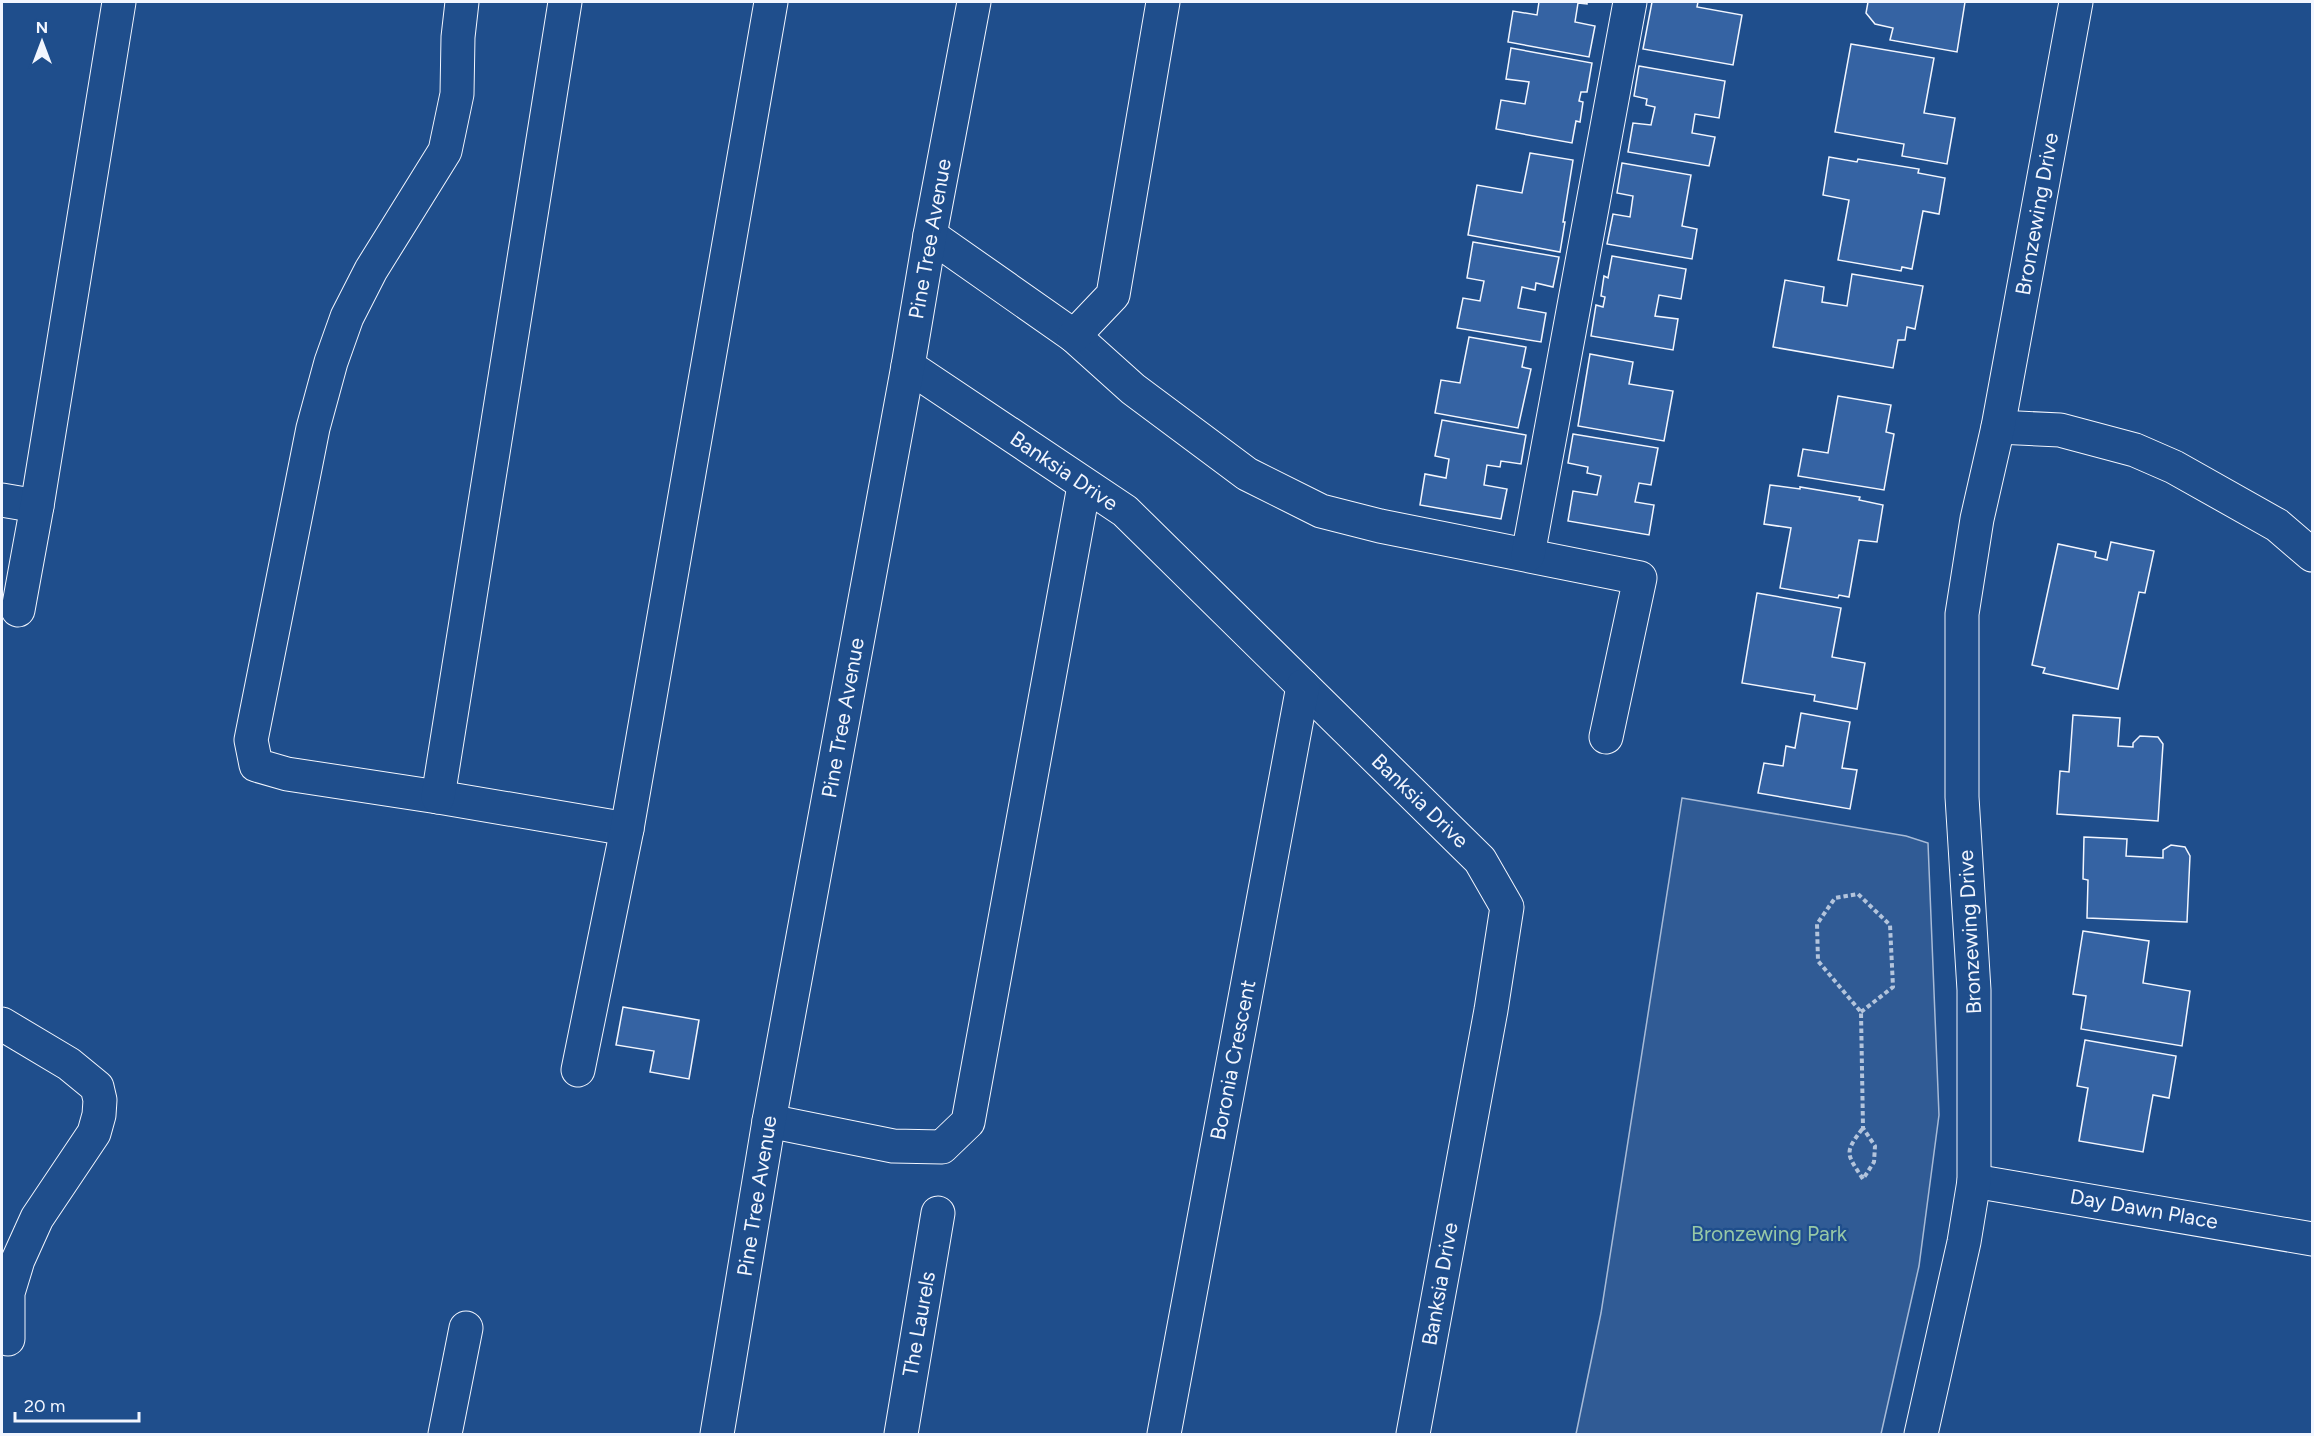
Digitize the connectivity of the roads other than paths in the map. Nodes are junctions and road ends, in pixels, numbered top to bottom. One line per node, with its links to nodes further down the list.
1 (119, 2): 15 (street)
2 (462, 2): 21 (street)
3 (565, 2): 21 (street)
4 (771, 2): 22 (street)
5 (974, 2): 9 (street, Pine Tree Avenue)
6 (1163, 2): 10 (street)
7 (1630, 2): 16 (street)
8 (2076, 2): 12 (street, Bronzewing Drive)
9 (930, 235): 10 (street); 11 (street, Pine Tree Avenue)
10 (1074, 336): 16 (street)
11 (908, 366): 13 (street, Banksia Drive); 25 (street, Pine Tree Avenue)
12 (1998, 427): 17 (street); 26 (street, Bronzewing Drive)
13 (1084, 486): 19 (street, Banksia Drive); 25 (street)
14 (2, 500): 15 (street)
15 (37, 506): 18 (street)
16 (1528, 555): 20 (street)
17 (2313, 555)
18 (18, 610)
19 (1303, 686): 34 (street, Boronia Crescent); 35 (street, Banksia Drive)
20 (1606, 737)
21 (438, 796): 22 (street)
22 (627, 829): 24 (street)
23 (2, 1024): 30 (street)
24 (578, 1070)
25 (769, 1121): 32 (street, Pine Tree Avenue)
26 (1974, 1181): 28 (street, Day Dawn Place); 36 (street, Bronzewing Drive)
27 (938, 1213): 33 (street, The Laurels)
28 (2313, 1239)
29 (466, 1328): 31 (street)
30 (8, 1339)
31 (445, 1434)
32 (717, 1434)
33 (901, 1434)
34 (1164, 1434)
35 (1413, 1434)
36 (1921, 1434)

